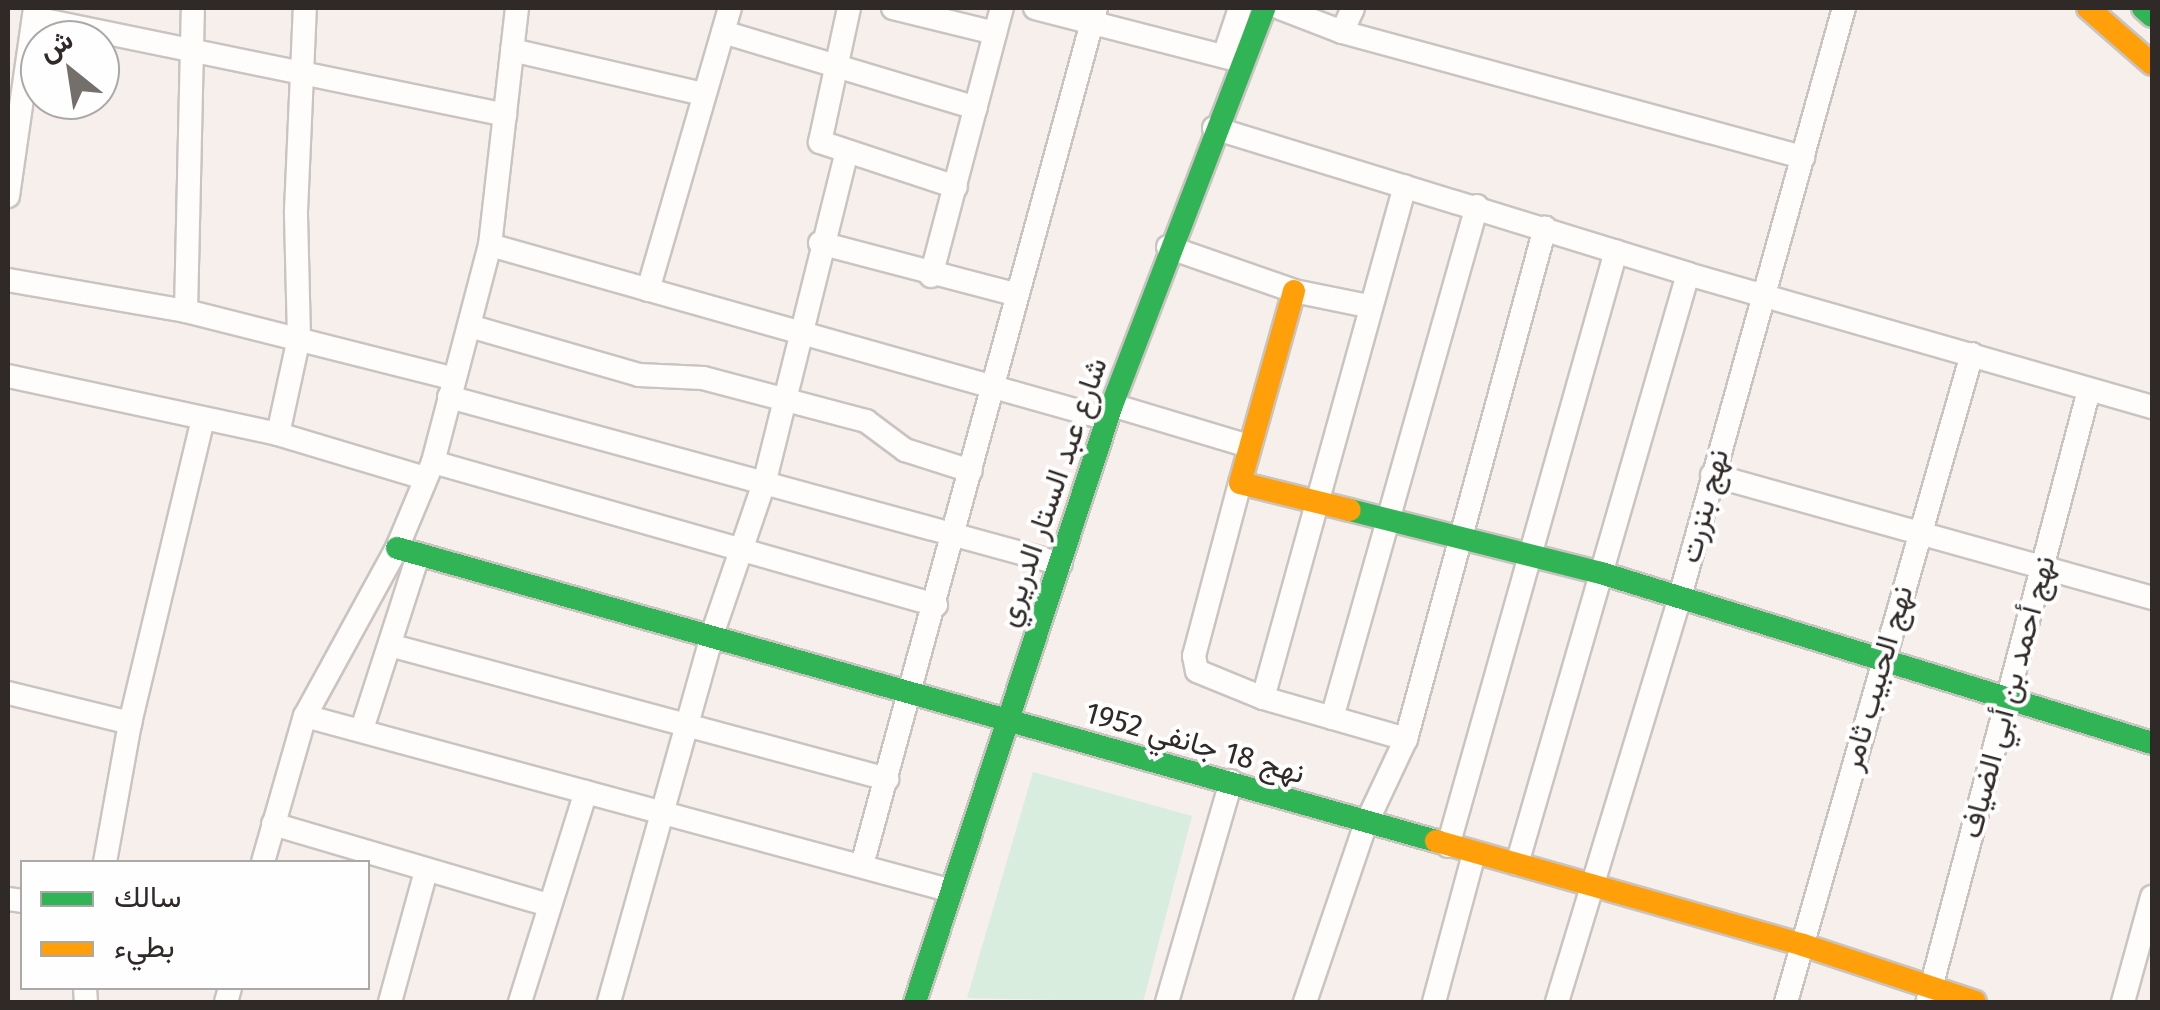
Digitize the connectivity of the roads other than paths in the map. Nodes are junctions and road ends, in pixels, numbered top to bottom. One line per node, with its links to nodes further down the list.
1 (193, 8): 23 (street)
2 (305, 8): 27 (street)
3 (517, 8): 22 (street)
4 (730, 8): 19 (street)
5 (849, 8): 26 (street)
6 (893, 8): 21 (street)
7 (1002, 8): 21 (street)
8 (1035, 8): 17 (street)
9 (1240, 8): 24 (street)
10 (1264, 8): 24 (street, شارع عبد الستار الدريري)
11 (1280, 8): 20 (street)
12 (1354, 8): 20 (street)
13 (1844, 8): 34 (street, نهج بنزرت)
14 (2088, 8): 25 (street)
15 (2143, 8): 18 (street)
16 (35, 12): 23 (street); 28 (street)
17 (1094, 16): 24 (street); 49 (street)
18 (2152, 16)
19 (723, 32): 26 (street); 29 (street)
20 (1342, 32): 34 (street)
21 (995, 33): 30 (street)
22 (512, 50): 29 (street); 31 (street)
23 (193, 54): 27 (street); 52 (street)
24 (1232, 58): 32 (street, شارع عبد الستار الدريري)
25 (2152, 64)
26 (836, 66): 30 (street); 33 (street)
27 (302, 75): 31 (street); 55 (street)
28 (16, 81): 37 (street)
29 (703, 94): 47 (street)
30 (976, 108): 36 (street)
31 (505, 115): 41 (street)
32 (1214, 128): 35 (street); 42 (street, شارع عبد الستار الدريري)
33 (846, 155): 36 (street); 40 (street)
34 (1803, 158): 50 (street, نهج بنزرت)
35 (1404, 186): 38 (street); 51 (street)
36 (956, 187): 45 (street)
37 (8, 196)
38 (1477, 206): 39 (street); 73 (street)
39 (1545, 228): 43 (street); 76 (street)
40 (820, 243): 45 (street); 54 (street)
41 (490, 245): 47 (street); 53 (street)
42 (1168, 248): 48 (street); 63 (street, شارع عبد الستار الدريري)
43 (1616, 251): 44 (street); 79 (street)
44 (1688, 274): 50 (street); 82 (street)
45 (931, 276): 49 (street)
46 (8, 280): 52 (street)
47 (648, 290): 54 (street)
48 (1294, 292): 51 (street); 66 (street)
49 (1014, 294): 58 (street)
50 (1762, 296): 56 (street); 69 (street, نهج بنزرت)
51 (1368, 306): 72 (street)
52 (186, 311): 55 (street)
53 (472, 326): 59 (street); 61 (street)
54 (800, 331): 58 (street); 61 (street)
55 (299, 338): 59 (street); 65 (street)
56 (1972, 354): 60 (street); 74 (street, نهج الحبيب ثامر)
57 (8, 376): 64 (street)
58 (992, 387): 63 (street); 68 (street)
59 (452, 388): 67 (street); 70 (street)
60 (2088, 390): 62 (street); 81 (street, نهج أحمد بن أبي الضياف)
61 (782, 399): 68 (street); 70 (street)
62 (2152, 407)
63 (1110, 412): 66 (street); 80 (street, شارع عبد الستار الدريري)
64 (203, 420): 65 (street); 96 (street)
65 (278, 434): 67 (street)
66 (1249, 446): 71 (street)
67 (429, 470): 77 (street); 78 (street)
68 (971, 470): 75 (street)
69 (1712, 475): 74 (street); 84 (street, نهج بنزرت)
70 (765, 480): 75 (street); 77 (street)
71 (1240, 484): 72 (street); 92 (street)
72 (1315, 504): 73 (street); 92 (street)
73 (1385, 523): 76 (street); 94 (street)
74 (1918, 530): 81 (street); 88 (street, نهج الحبيب ثامر)
75 (956, 535): 80 (street); 85 (street)
76 (1457, 540): 79 (street); 99 (street)
77 (741, 549): 85 (street); 86 (street)
78 (408, 552): 86 (street, نهج 18 جانفي 1952); 87 (street); 93 (street)
79 (1530, 558): 82 (street); 107 (street)
80 (1061, 564): 95 (street, شارع عبد الستار الدريري)
81 (2043, 567): 83 (street); 91 (street, نهج أحمد بن أبي الضياف)
82 (1601, 573): 84 (street); 111 (street)
83 (2152, 598)
84 (1679, 600): 88 (street); 114 (street, نهج بنزرت)
85 (936, 605): 90 (street)
86 (712, 635): 90 (street, نهج 18 جانفي 1952); 97 (street)
87 (393, 646): 97 (street); 98 (street)
88 (1882, 663): 91 (street); 118 (street, نهج الحبيب ثامر)
89 (8, 692): 96 (street)
90 (910, 692): 95 (street, نهج 18 جانفي 1952); 101 (street)
91 (2008, 696): 100 (street); 119 (street, نهج أحمد بن أبي الضياف)
92 (1263, 698): 94 (street)
93 (305, 716): 98 (street); 105 (street)
94 (1332, 718): 99 (street)
95 (1006, 721): 102 (street, نهج 18 جانفي 1952); 115 (street, شارع عبد الستار الدريري)
96 (130, 722): 109 (street)
97 (688, 726): 101 (street); 104 (street)
98 (362, 729): 103 (street)
99 (1406, 740): 106 (street)
100 (2152, 743)
101 (887, 780): 112 (street)
102 (1231, 781): 106 (street, نهج 18 جانفي 1952); 124 (street)
103 (586, 792): 104 (street); 117 (street)
104 (662, 813): 112 (street); 122 (street)
105 (274, 824): 110 (street); 113 (street)
106 (1365, 826): 107 (street, نهج 18 جانفي 1952); 125 (street)
107 (1448, 846): 108 (street, نهج 18 جانفي 1952)
108 (1474, 854): 111 (street, نهج 18 جانفي 1952); 126 (street)
109 (104, 860)
110 (264, 860)
111 (1517, 864): 114 (street, نهج 18 جانفي 1952)
112 (862, 865): 115 (street)
113 (426, 871): 117 (street); 120 (street)
114 (1592, 886): 118 (street, نهج 18 جانفي 1952); 127 (street, نهج بنزرت)
115 (952, 891): 123 (street, شارع عبد الستار الدريري)
116 (2152, 897): 130 (street)
117 (549, 905): 121 (street)
118 (1802, 945): 119 (street, نهج 18 جانفي 1952); 128 (street, نهج الحبيب ثامر)
119 (1929, 996): 129 (street, نهج 18 جانفي 1952)
120 (390, 1002)
121 (520, 1002)
122 (609, 1002)
123 (915, 1002)
124 (1168, 1002)
125 (1305, 1002)
126 (1434, 1002)
127 (1557, 1002)
128 (1786, 1002)
129 (1976, 1002)
130 (2122, 1002)

